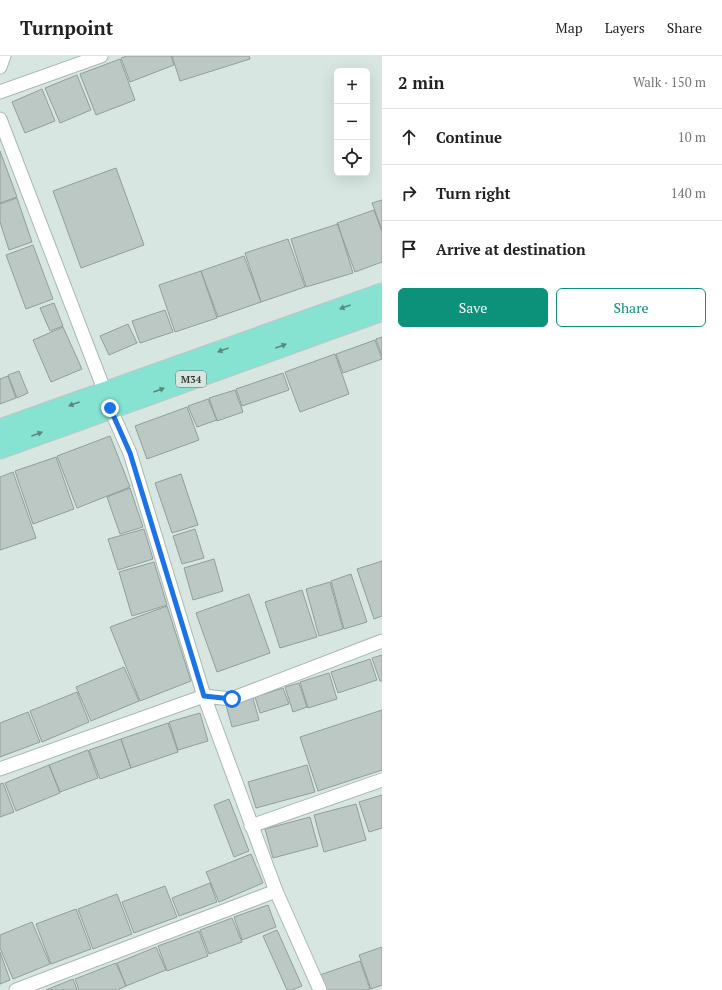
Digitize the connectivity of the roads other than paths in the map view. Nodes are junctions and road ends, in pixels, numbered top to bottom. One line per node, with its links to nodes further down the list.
1 (4, 56): 3 (street)
2 (101, 56): 4 (street)
3 (0, 67)
4 (0, 92)
5 (0, 119): 8 (street)
6 (382, 294): 8 (main road, M34, one-way to 8)
7 (382, 310): 8 (main road, M34, one-way to 7)
8 (108, 400): 9 (main road, M34, one-way to 9); 10 (main road, M34, one-way to 8); 12 (street)
9 (0, 430)
10 (0, 448)
11 (382, 641): 12 (street)
12 (204, 696): 13 (street); 15 (street)
13 (0, 769)
14 (382, 780): 15 (street)
15 (251, 826): 16 (street)
16 (276, 891): 17 (street); 18 (street)
17 (16, 990)
18 (320, 990)

